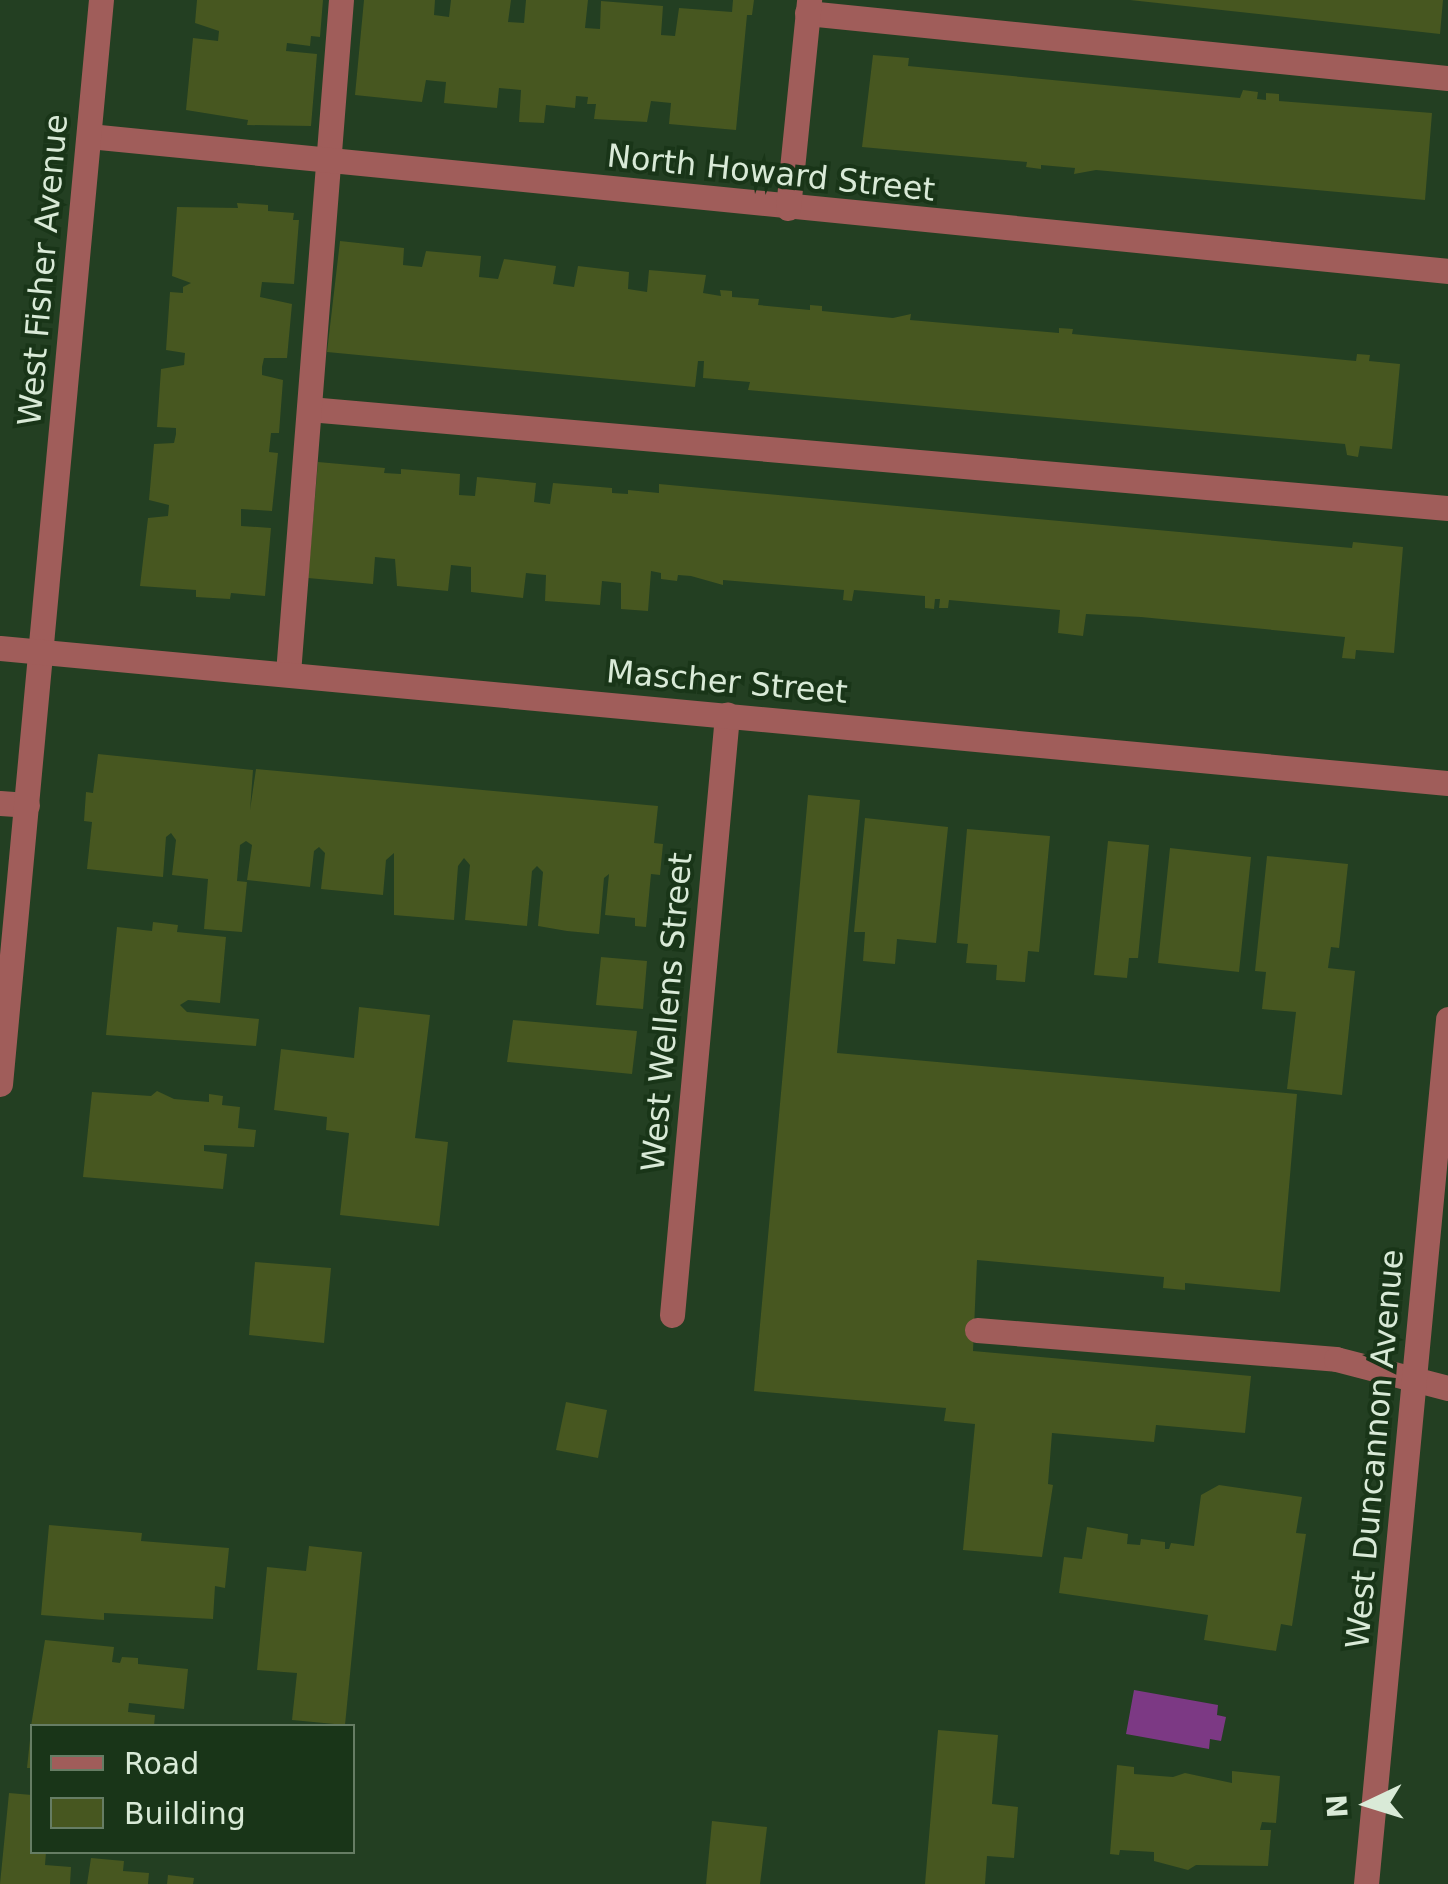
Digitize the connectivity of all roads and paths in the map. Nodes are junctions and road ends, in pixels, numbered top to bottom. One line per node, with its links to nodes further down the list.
1 (102, 0): 5 (street, West Fisher Avenue)
2 (341, 0): 6 (street)
3 (808, 6): 4 (street); 7 (street)
4 (1448, 78)
5 (89, 136): 6 (street, North Howard Street); 12 (street, West Fisher Avenue)
6 (328, 161): 7 (street, North Howard Street); 9 (street)
7 (788, 208): 8 (street, North Howard Street)
8 (1448, 271)
9 (309, 409): 10 (street); 13 (street)
10 (1448, 508)
11 (0, 648): 12 (street, Mascher Street)
12 (40, 649): 13 (street, Mascher Street); 17 (street, West Fisher Avenue)
13 (288, 673): 14 (street, Mascher Street)
14 (727, 715): 15 (street, Mascher Street); 21 (street, West Wellens Street)
15 (1448, 783)
16 (0, 803): 17 (street)
17 (26, 804): 18 (street, West Fisher Avenue)
18 (5, 970): 20 (street, West Fisher Avenue)
19 (1448, 1019): 23 (street, West Duncannon Avenue)
20 (0, 1084)
21 (672, 1315)
22 (977, 1330): 23 (street)
23 (1414, 1378): 24 (street); 25 (street, West Duncannon Avenue)
24 (1448, 1388)
25 (1366, 1884)

